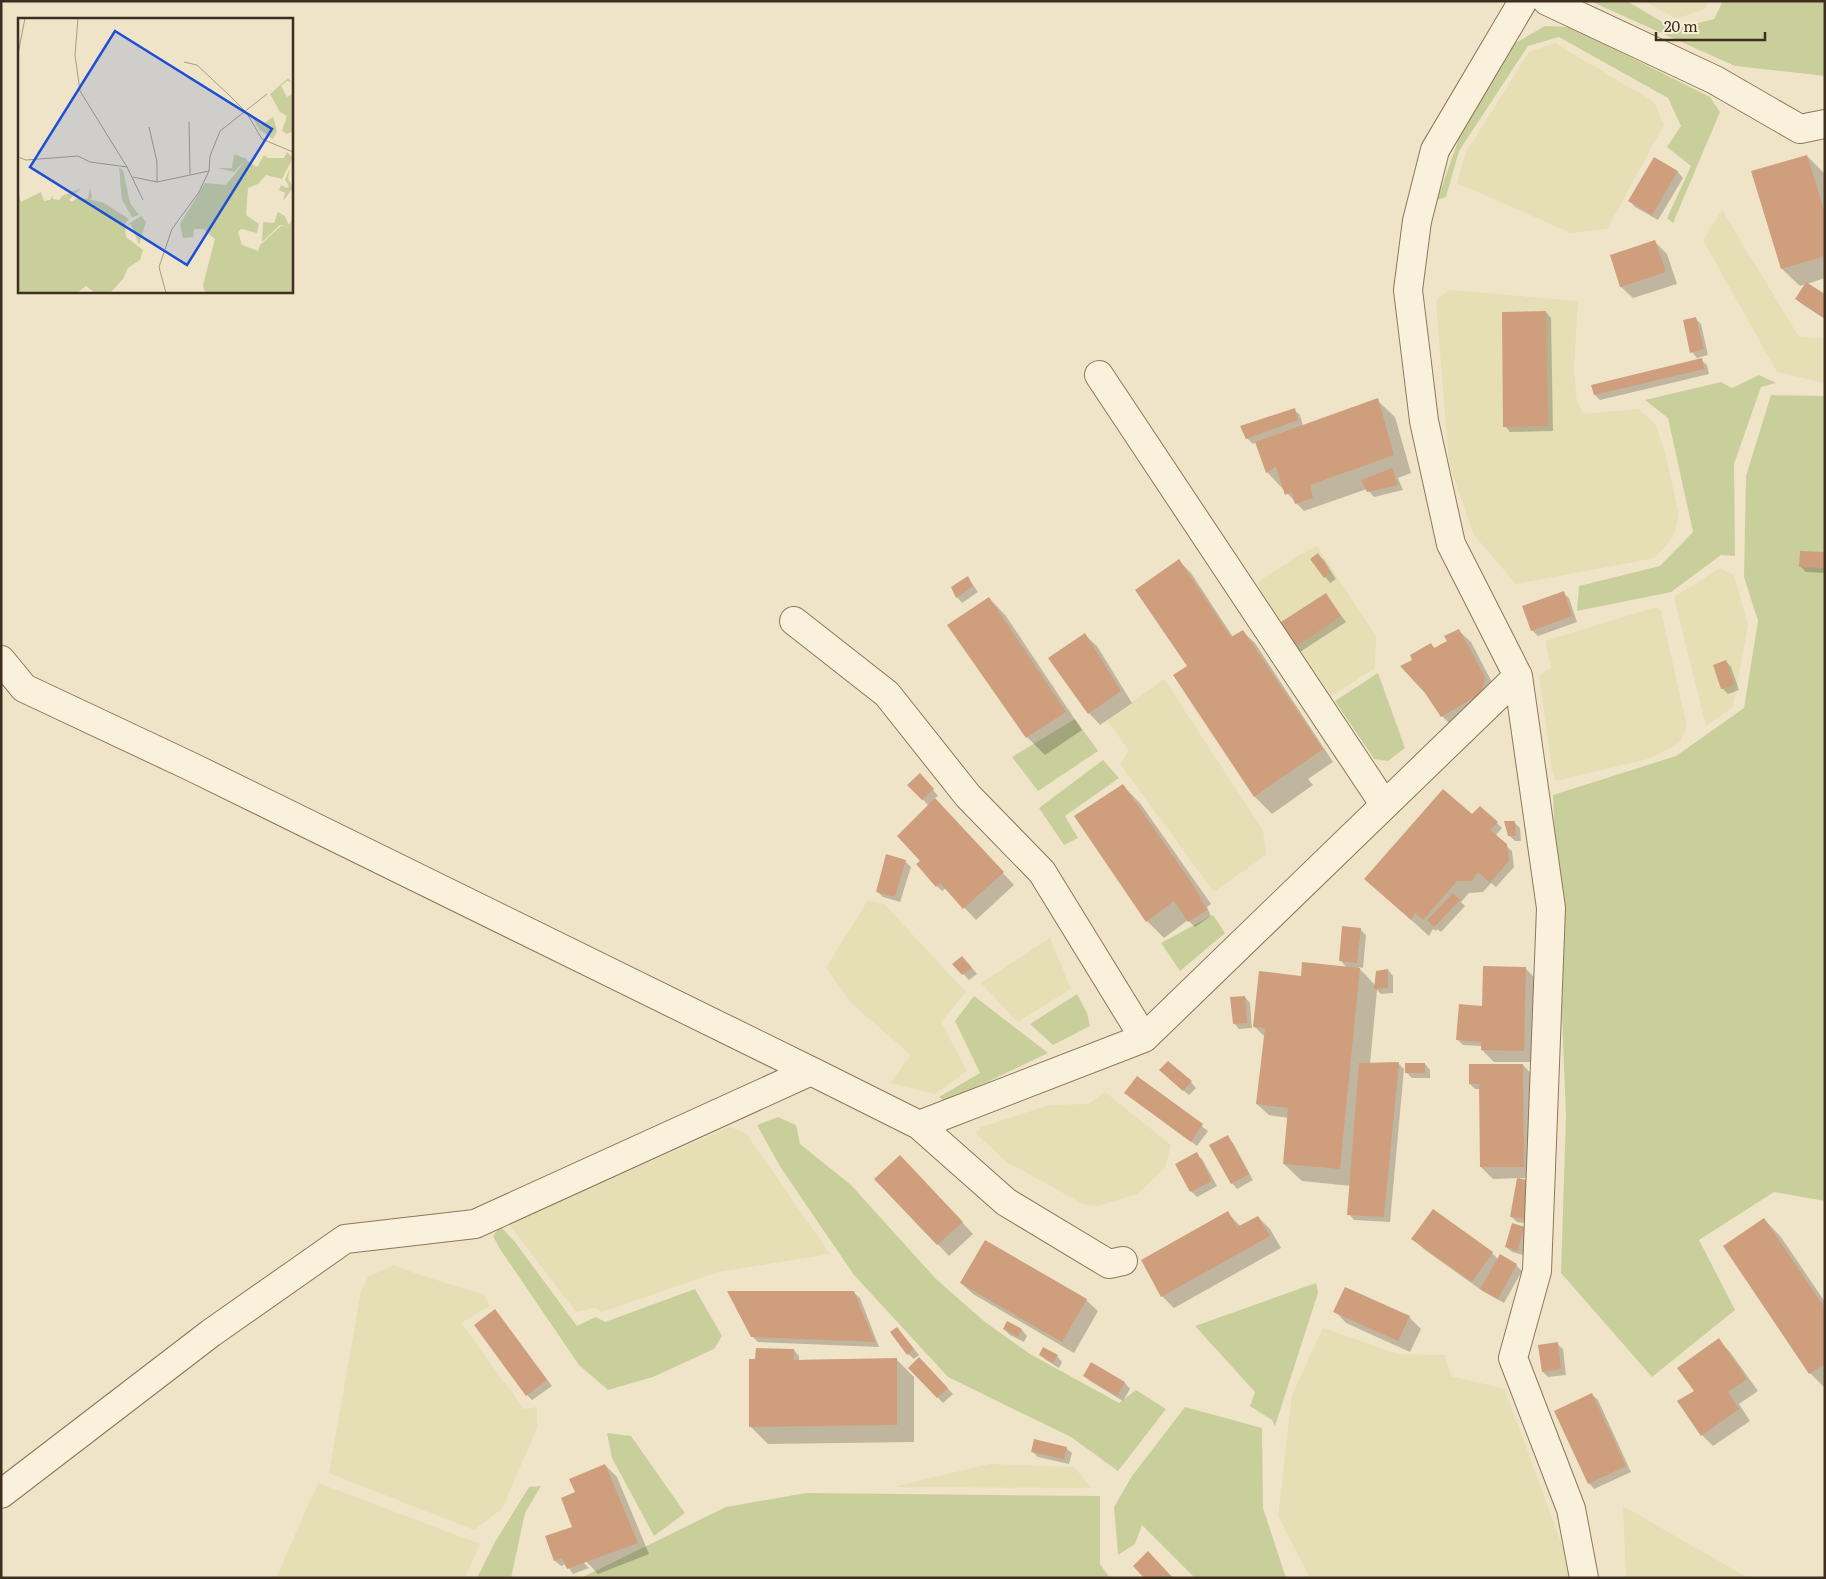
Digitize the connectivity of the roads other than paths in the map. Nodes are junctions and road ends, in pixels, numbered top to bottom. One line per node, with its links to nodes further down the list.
1 (1523, 1): 7 (lane)
2 (1547, 1): 3 (lane)
3 (1825, 124)
4 (1099, 375): 8 (lane)
5 (794, 621): 9 (lane)
6 (1, 660): 10 (lane)
7 (1518, 676): 8 (lane); 14 (lane)
8 (1384, 804): 9 (lane)
9 (1144, 1038): 11 (lane)
10 (811, 1071): 11 (lane); 13 (lane)
11 (919, 1124): 12 (lane)
12 (1123, 1261)
13 (1, 1494)
14 (1584, 1578)

